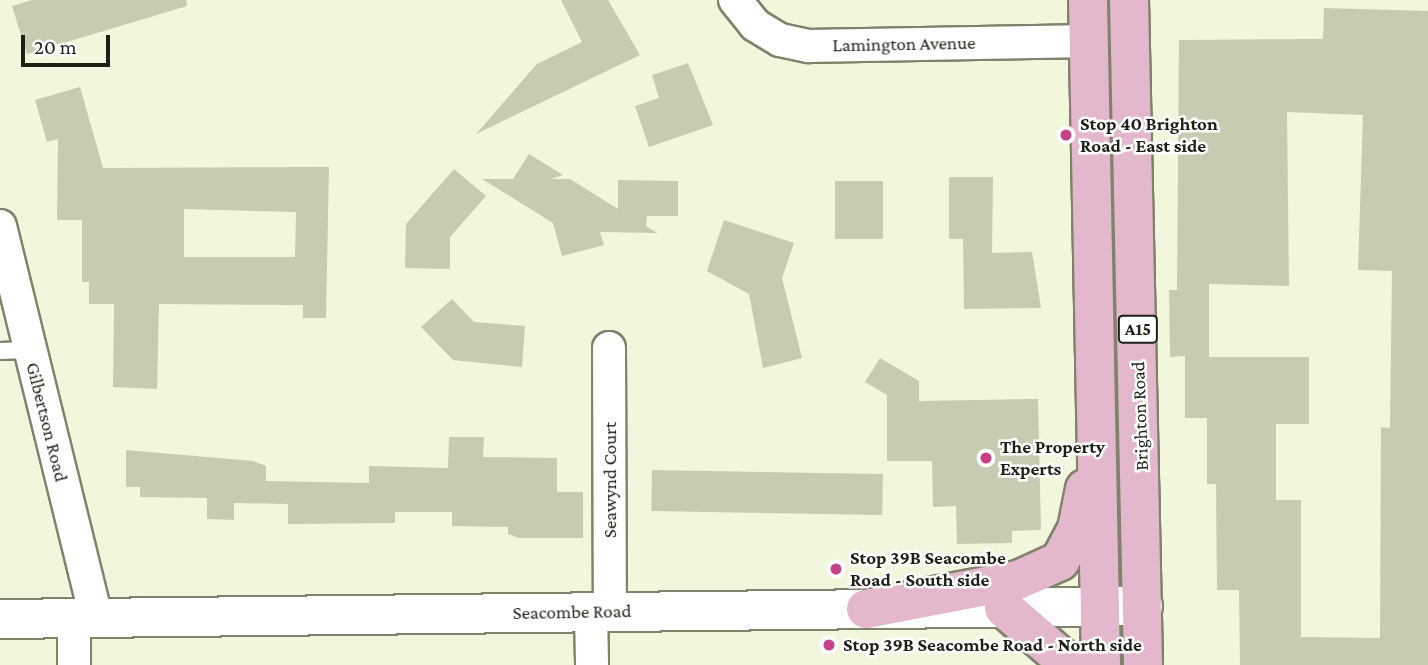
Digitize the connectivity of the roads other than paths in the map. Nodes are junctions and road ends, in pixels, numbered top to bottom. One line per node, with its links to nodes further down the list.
1 (735, 0): 4 (street, Lamington Avenue)
2 (1088, 0): 4 (main road, A15)
3 (1129, 0): 10 (main road, Brighton Road / A15)
4 (1089, 41): 8 (main road, A15)
5 (0, 226): 7 (street, Gilbertson Road)
6 (609, 348): 13 (street, Seawynd Court)
7 (15, 350): 14 (street, Gilbertson Road)
8 (1098, 422): 9 (main road, A15); 12 (main road)
9 (1100, 607): 10 (main road, Seacombe Road); 11 (main road, Seacombe Road); 19 (main road, A15)
10 (1143, 607): 20 (main road, Brighton Road / A15)
11 (1004, 608): 12 (main road, Seacombe Road); 18 (main road)
12 (866, 609): 13 (main road, Seacombe Road)
13 (601, 611): 14 (main road, Seacombe Road); 17 (street, Seawynd Court)
14 (85, 618): 15 (main road, Seacombe Road); 16 (street, Gilbertson Road)
15 (0, 619)
16 (74, 665)
17 (592, 665)
18 (1070, 665)
19 (1101, 665)
20 (1143, 665)

